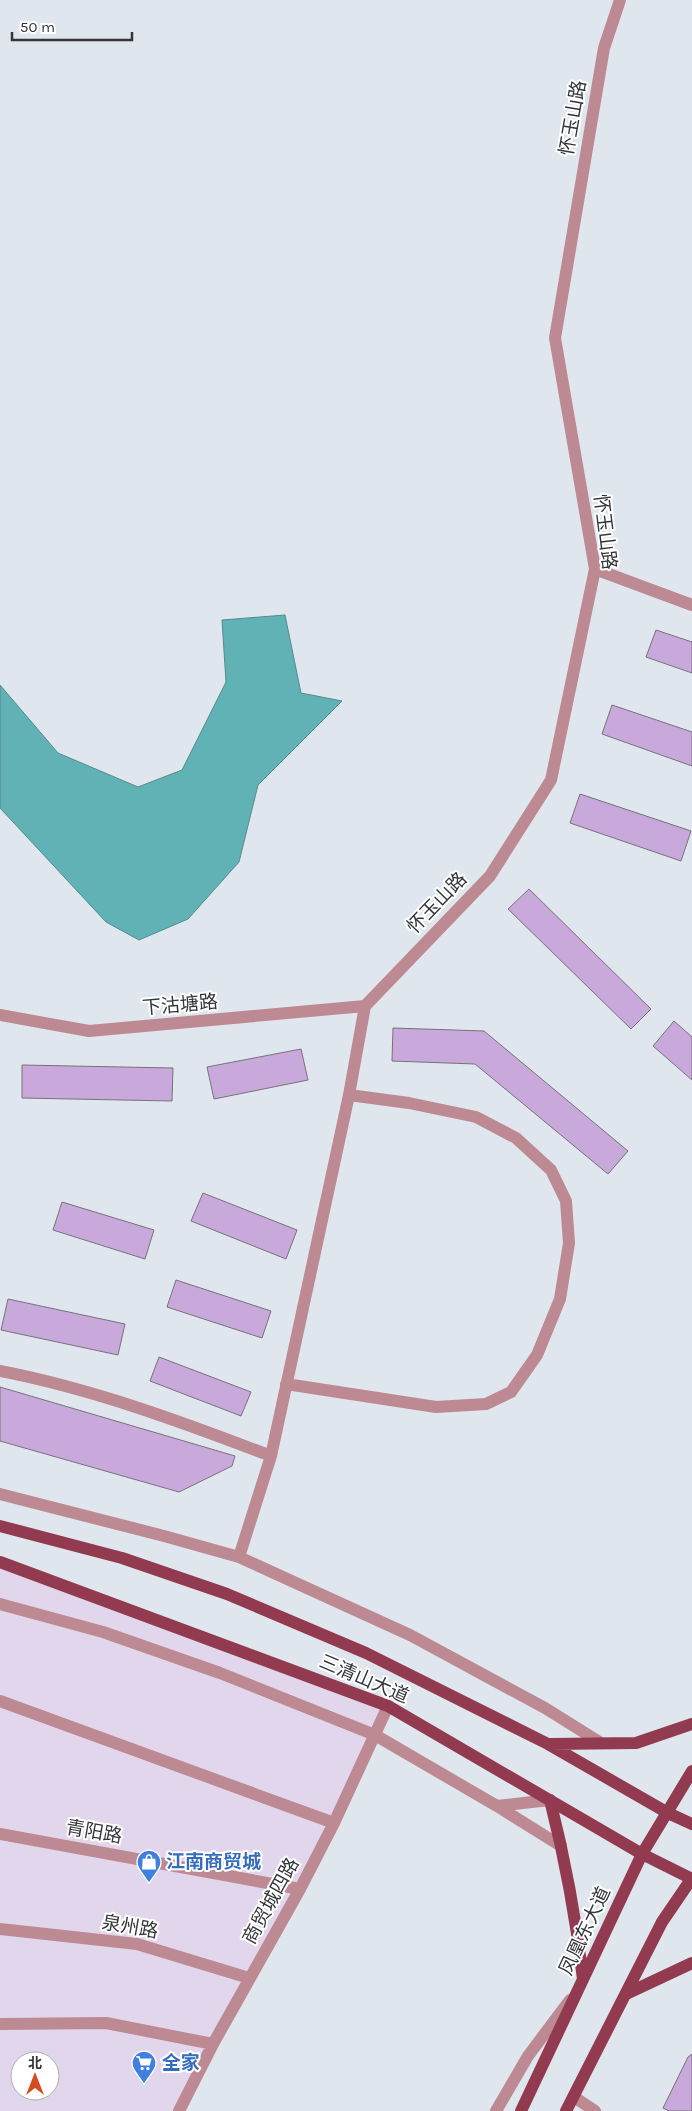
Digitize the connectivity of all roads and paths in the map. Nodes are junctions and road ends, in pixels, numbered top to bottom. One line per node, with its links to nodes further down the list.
1 (620, 0): 2 (street, 怀玉山路)
2 (595, 569): 3 (street); 4 (street, 怀玉山路)
3 (692, 605)
4 (365, 1006): 5 (street, 下沽塘路); 6 (street)
5 (0, 1015)
6 (349, 1095): 8 (street); 8 (street)
7 (0, 1372): 9 (street)
8 (286, 1384): 9 (street)
9 (271, 1456): 12 (street)
10 (0, 1494): 12 (street)
11 (0, 1526): 20 (main road, 三清山大道)
12 (239, 1557): 19 (street)
13 (0, 1562): 16 (main road, 三清山大道)
14 (0, 1604): 18 (street)
15 (0, 1701): 25 (street)
16 (388, 1706): 18 (street, 商贸城四路); 22 (main road, 三清山大道)
17 (692, 1724): 19 (main road)
18 (375, 1735): 23 (street); 25 (street, 商贸城四路)
19 (600, 1743): 20 (main road)
20 (548, 1744): 24 (main road, 三清山大道)
21 (692, 1771): 24 (main road, 凤凰东大道)
22 (550, 1800): 23 (street); 28 (main road); 29 (main road, 三清山大道)
23 (497, 1806): 28 (street)
24 (668, 1813): 26 (main road, 三清山大道); 29 (main road, 凤凰东大道)
25 (334, 1823): 31 (street, 商贸城四路)
26 (692, 1824)
27 (0, 1834): 31 (street, 青阳路)
28 (561, 1846): 35 (main road)
29 (642, 1854): 30 (main road, 三清山大道); 35 (main road, 凤凰东大道)
30 (692, 1878): 36 (main road)
31 (300, 1890): 34 (street, 商贸城四路)
32 (0, 1929): 34 (street, 泉州路)
33 (692, 1963): 36 (main road)
34 (249, 1978): 38 (street, 商贸城四路)
35 (581, 1983): 41 (street); 42 (main road, 凤凰东大道)
36 (626, 1994): 39 (main road)
37 (0, 2024): 38 (street)
38 (213, 2044): 40 (street, 商贸城四路)
39 (574, 2097): 43 (main road); 44 (street)
40 (179, 2111)
41 (496, 2111)
42 (521, 2111)
43 (566, 2111)
44 (595, 2111)

